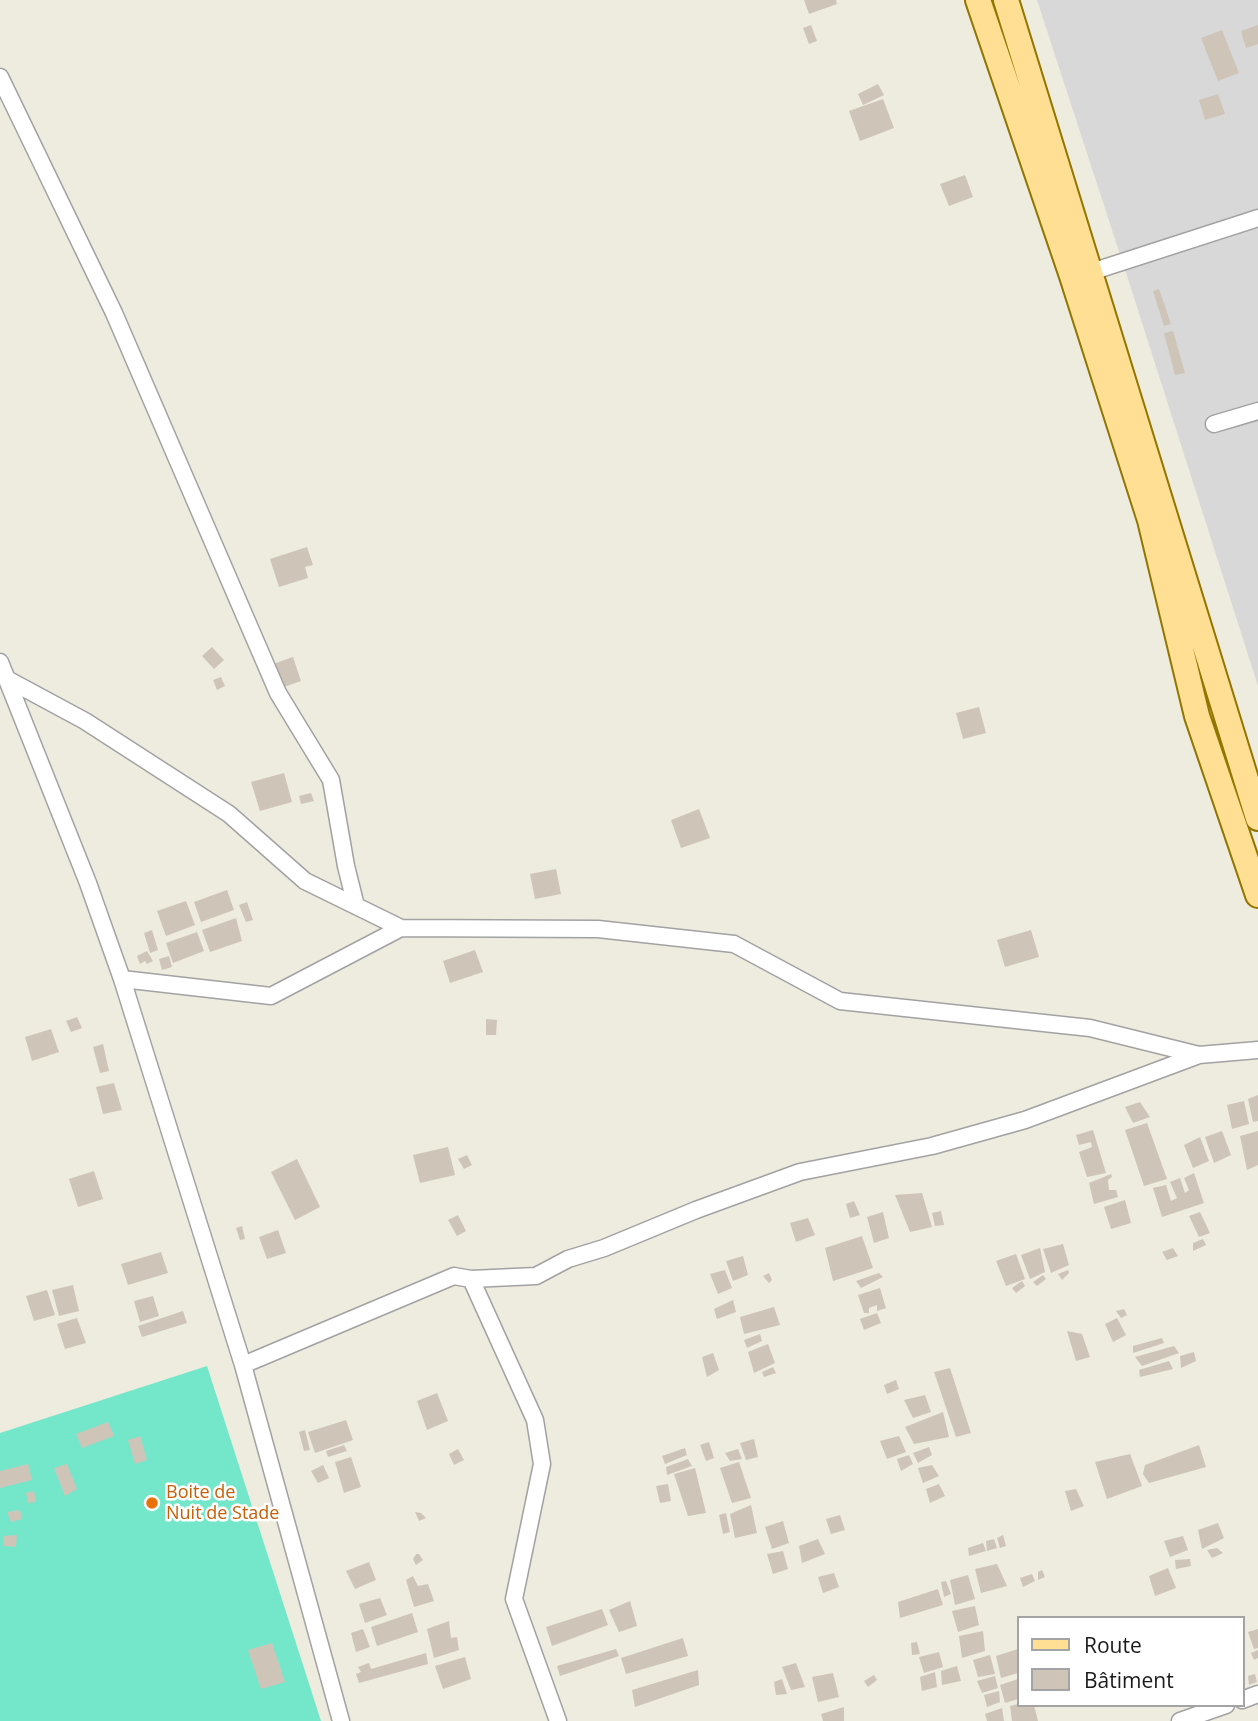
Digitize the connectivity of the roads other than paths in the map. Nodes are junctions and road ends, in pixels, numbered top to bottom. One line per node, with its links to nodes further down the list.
1 (978, 0): 11 (main road)
2 (1006, 0): 5 (main road)
3 (0, 77): 12 (street)
4 (1258, 218): 5 (street)
5 (1091, 272): 10 (main road)
6 (1258, 411): 7 (street)
7 (1214, 425)
8 (0, 662): 9 (street)
9 (7, 679): 12 (street); 14 (street)
10 (1258, 818)
11 (1258, 895)
12 (356, 906): 13 (street)
13 (401, 928): 14 (street); 16 (street)
14 (122, 979): 18 (street)
15 (1258, 1050): 16 (street)
16 (1199, 1055): 17 (street)
17 (471, 1279): 18 (street); 21 (street)
18 (243, 1365): 20 (street)
19 (1220, 1707): 22 (street)
20 (341, 1721)
21 (558, 1721)
22 (1180, 1721)

